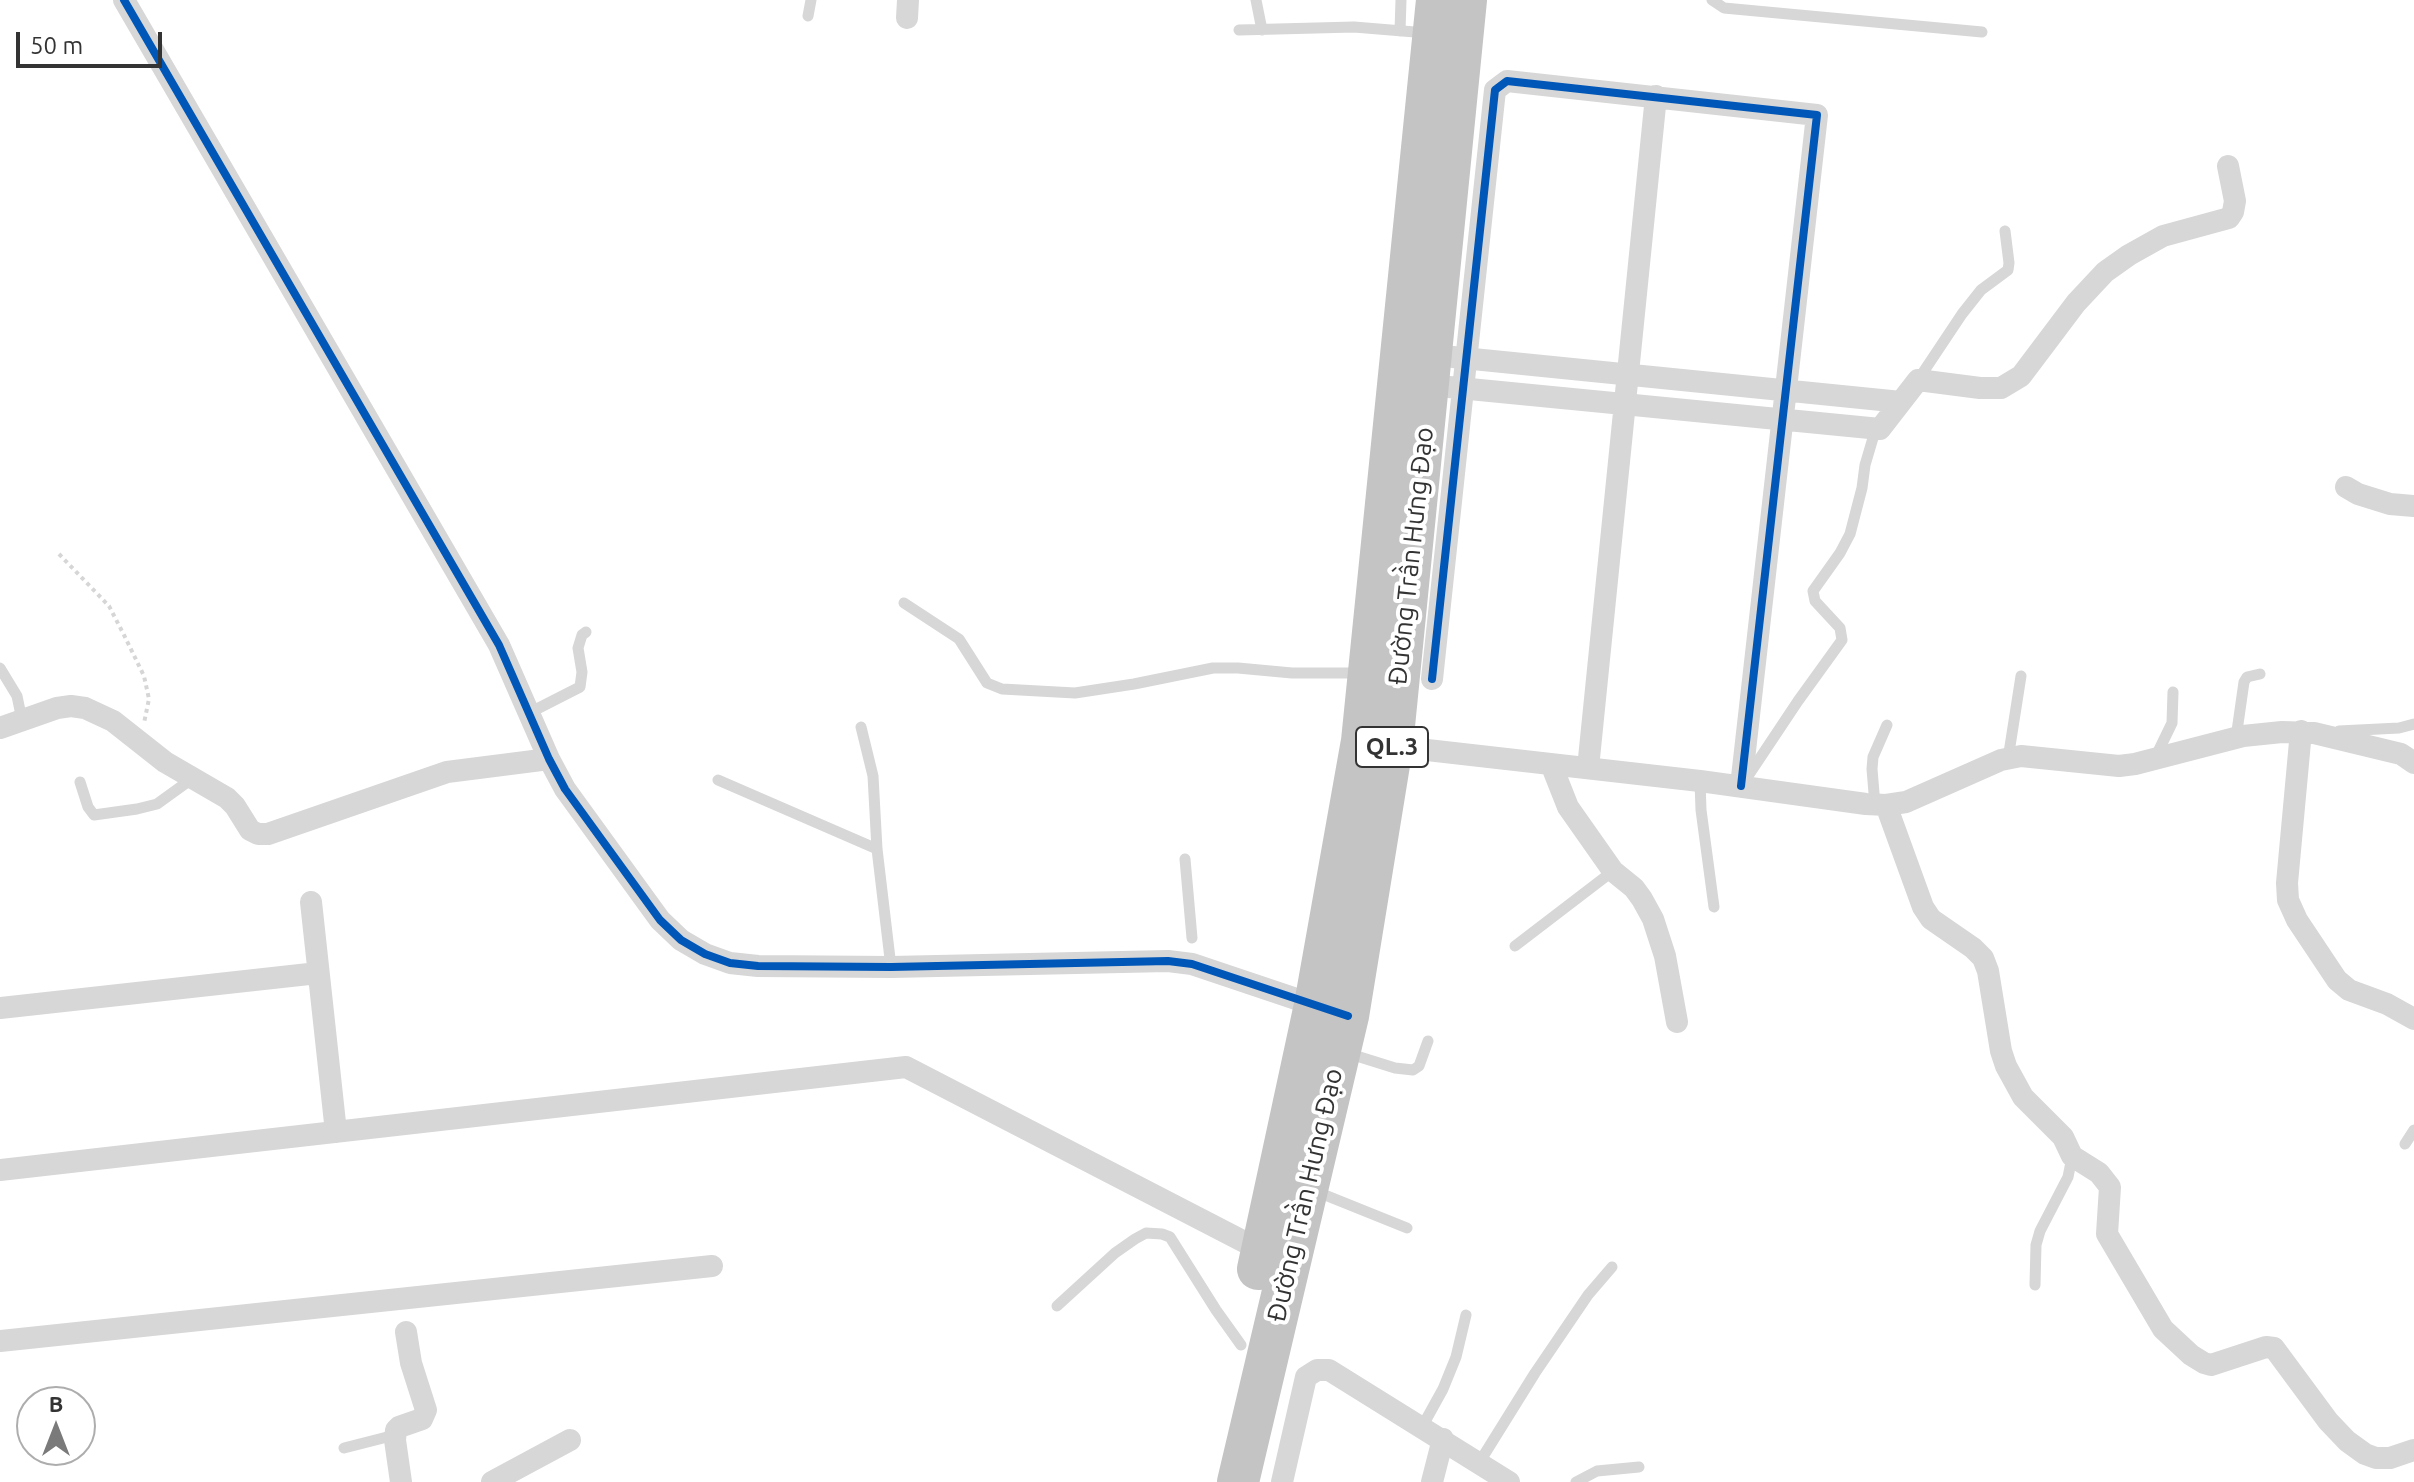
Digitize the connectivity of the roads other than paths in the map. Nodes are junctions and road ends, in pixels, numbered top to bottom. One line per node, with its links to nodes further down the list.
1 (124, 0): 33 (street)
2 (811, 0): 7 (lane)
3 (1256, 0): 10 (lane)
4 (1401, 0): 8 (lane)
5 (1466, 0): 15 (highway, Đường Trần Hưng Đạo / QL.3)
6 (1712, 0): 11 (lane)
7 (808, 16)
8 (1423, 22): 10 (lane); 28 (highway, Đường Trần Hưng Đạo / QL.3)
9 (1239, 30): 10 (lane)
10 (1262, 30)
11 (1982, 32)
12 (1656, 96): 15 (street); 16 (street); 18 (street)
13 (2228, 166): 17 (street)
14 (2005, 231): 17 (lane)
15 (1447, 371): 16 (street); 20 (street); 31 (street); 41 (highway, Đường Trần Hưng Đạo / QL.3)
16 (1628, 374): 18 (street); 20 (street)
17 (1918, 380): 19 (street)
18 (1786, 390): 19 (street); 21 (street)
19 (1901, 402): 22 (street)
20 (1625, 404): 21 (street); 47 (street)
21 (1783, 420): 22 (street); 52 (street)
22 (1880, 429): 52 (lane)
23 (2346, 487): 24 (street)
24 (2414, 506)
25 (904, 603): 28 (lane)
26 (586, 632): 33 (lane)
27 (0, 668): 34 (lane)
28 (1370, 673): 66 (highway, Đường Trần Hưng Đạo / QL.3)
29 (2260, 674): 40 (lane)
30 (2021, 676): 43 (lane)
31 (1432, 679)
32 (2173, 692): 44 (lane)
33 (529, 713): 42 (street)
34 (22, 720): 38 (street); 48 (street)
35 (2414, 724): 39 (lane)
36 (1887, 725): 53 (lane)
37 (861, 727): 54 (lane)
38 (0, 728)
39 (2308, 732): 40 (street); 45 (street); 64 (street)
40 (2236, 738): 44 (street)
41 (1392, 746): 46 (street); 66 (highway, Đường Trần Hưng Đạo / QL.3)
42 (549, 759): 48 (street); 61 (street)
43 (2008, 759): 44 (street); 53 (street)
44 (2155, 759)
45 (2413, 759)
46 (1551, 764): 47 (street); 56 (street)
47 (1588, 768): 50 (street)
48 (193, 778): 51 (lane)
49 (718, 780): 54 (lane)
50 (1700, 781): 52 (street); 58 (lane)
51 (80, 782)
52 (1741, 786): 53 (street)
53 (1880, 805): 71 (street)
54 (877, 849): 61 (lane)
55 (1185, 859): 60 (lane)
56 (1613, 871): 59 (lane); 65 (street)
57 (311, 902): 62 (street)
58 (1714, 907)
59 (1515, 946)
60 (1192, 951): 61 (street); 66 (street)
61 (891, 967)
62 (318, 973): 63 (street); 69 (street)
63 (0, 1008)
64 (2414, 1019)
65 (1677, 1022)
66 (1334, 1024): 67 (lane); 73 (highway, Đường Trần Hưng Đạo / QL.3); 75 (highway, Đường Trần Hưng Đạo / QL.3)
67 (1428, 1041)
68 (2414, 1130): 70 (lane)
69 (336, 1132): 72 (street); 75 (street)
70 (2405, 1144)
71 (2072, 1156): 78 (lane); 89 (street)
72 (0, 1170)
73 (1306, 1188): 74 (lane); 95 (highway, Đường Trần Hưng Đạo / QL.3)
74 (1407, 1228)
75 (1262, 1251): 83 (highway, Đường Trần Hưng Đạo / QL.3)
76 (712, 1266): 82 (street)
77 (1612, 1267): 90 (lane)
78 (2035, 1285)
79 (1057, 1306): 83 (lane)
80 (1466, 1315): 84 (lane)
81 (406, 1332): 85 (street)
82 (0, 1341)
83 (1241, 1345): 94 (highway, Đường Trần Hưng Đạo / QL.3)
84 (1422, 1427): 86 (street); 96 (street)
85 (395, 1435): 88 (lane); 92 (street)
86 (1443, 1439): 90 (street); 97 (street)
87 (570, 1440): 93 (street)
88 (344, 1448)
89 (2414, 1450)
90 (1479, 1463): 98 (street)
91 (1639, 1467): 99 (lane)
92 (401, 1482)
93 (492, 1482)
94 (1209, 1482)
95 (1238, 1482)
96 (1282, 1482)
97 (1432, 1482)
98 (1509, 1482)
99 (1576, 1482)

